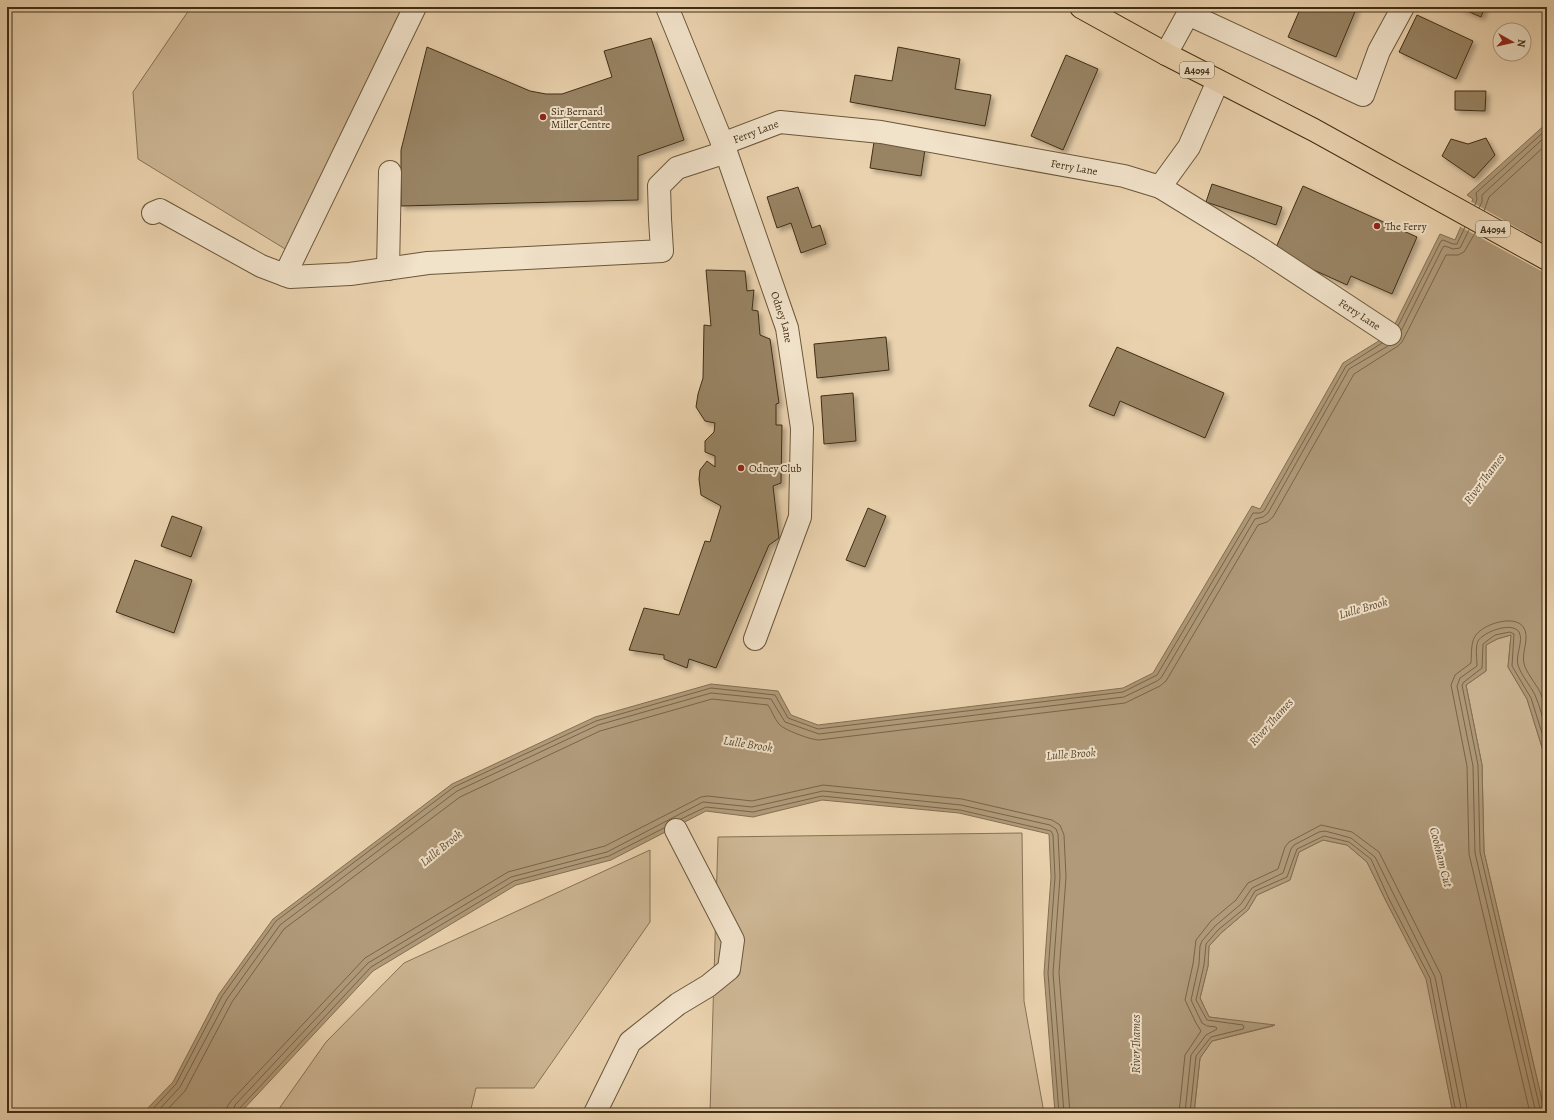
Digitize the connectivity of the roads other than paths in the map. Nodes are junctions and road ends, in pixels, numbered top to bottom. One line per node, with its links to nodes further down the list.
1 (415, 7): 13 (street)
2 (667, 7): 7 (street, Odney Lane)
3 (1081, 7): 5 (main road, A4094)
4 (1402, 7): 5 (street)
5 (1166, 54): 6 (main road, A4094)
6 (1218, 81): 9 (street); 11 (main road, A4094)
7 (724, 148): 9 (street, Ferry Lane); 12 (street, Ferry Lane); 15 (street, Odney Lane)
8 (390, 172): 12 (street)
9 (1160, 187): 14 (street, Ferry Lane)
10 (153, 213): 13 (street)
11 (1547, 259)
12 (388, 268): 13 (street)
13 (285, 275)
14 (1390, 334)
15 (755, 639)
16 (676, 830): 17 (street)
17 (596, 1113)

